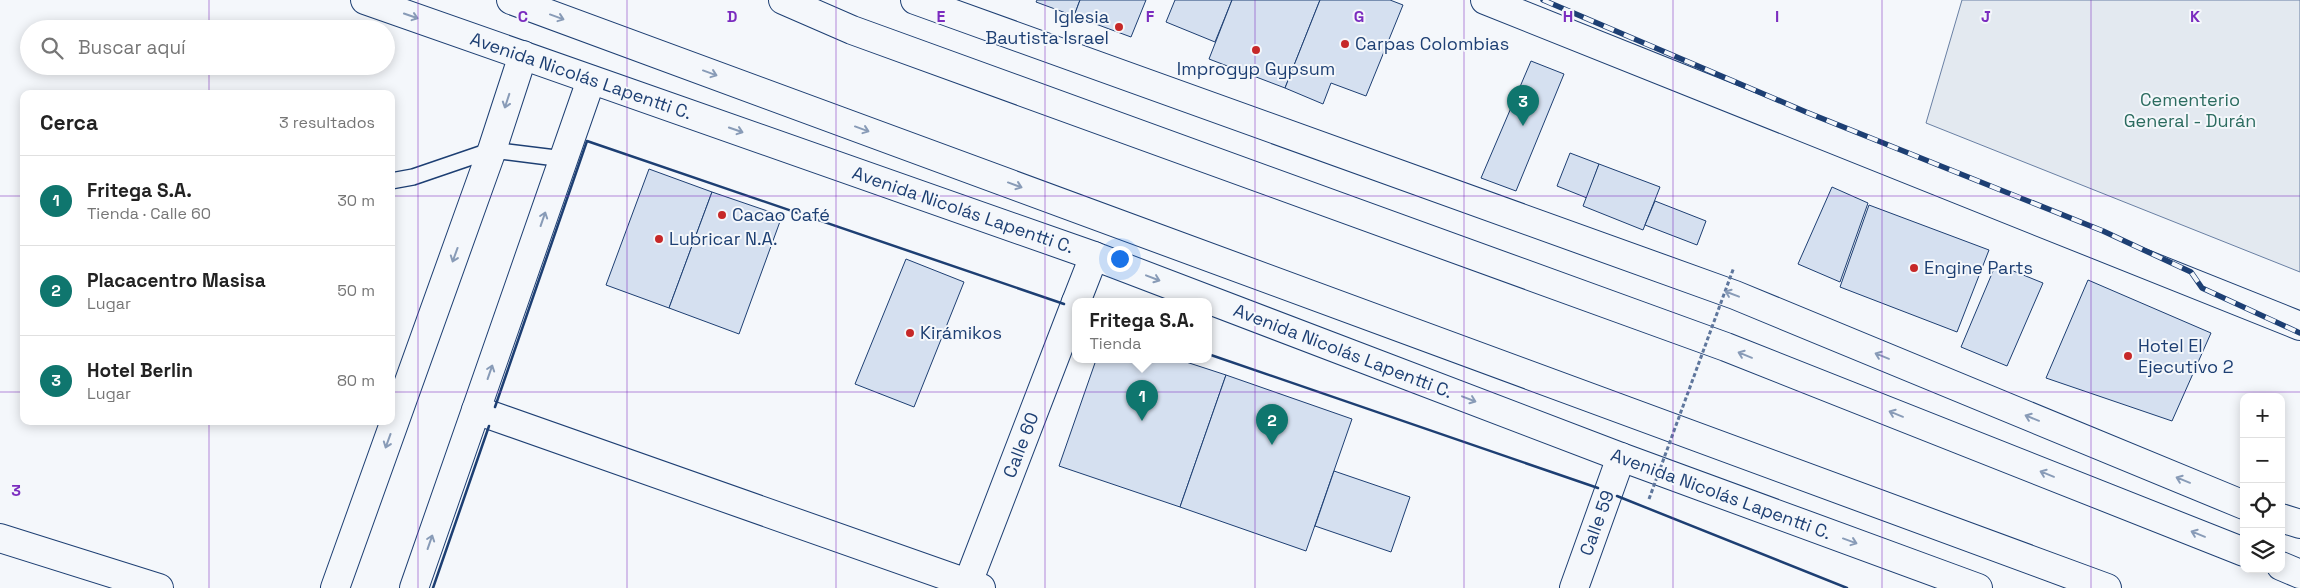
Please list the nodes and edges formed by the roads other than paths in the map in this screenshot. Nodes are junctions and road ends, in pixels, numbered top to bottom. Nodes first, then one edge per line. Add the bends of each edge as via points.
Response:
1 (365, 0) edge
2 (511, 0) edge
3 (783, 0) edge
4 (915, 0) edge
5 (1485, 0) edge
6 (523, 55) junction
7 (591, 80) junction
8 (492, 150) junction
9 (564, 159) junction
10 (395, 180) edge
11 (1094, 256) junction
12 (1078, 298) edge
13 (1204, 298) edge
14 (1212, 301) edge
15 (1072, 313) edge
16 (2300, 326) edge
17 (476, 410) junction
18 (395, 421) edge
19 (393, 425) edge
20 (1621, 457) junction
21 (2240, 503) edge
22 (2285, 519) edge
23 (2300, 524) edge
24 (0, 538) edge
25 (2240, 550) edge
26 (2285, 568) edge
27 (2300, 574) edge
28 (971, 586) edge
29 (159, 588) edge
30 (335, 588) edge
31 (414, 588) edge
32 (1574, 588) edge
33 (1978, 588) edge
34 (2107, 588) edge

1 -> 6 main road, Avenida Nicolás Lapentti C.
2 -> 34 main road
25 -> 3 main road via 1726,347 861,34
21 -> 4 main road via 1735,295
5 - 16 main road
6 - 7 main road, Avenida Nicolás Lapentti C.
6 -> 8 main road
7 - 9 main road
7 -> 11 main road, Avenida Nicolás Lapentti C.
8 - 9 lane
8 - 10 lane
8 -> 18 main road
17 -> 9 main road
11 - 12 main road, Calle 60
11 -> 13 main road, Avenida Nicolás Lapentti C.
14 -> 20 main road, Avenida Nicolás Lapentti C.
15 - 28 main road, Calle 60
17 - 28 main road
31 -> 17 main road
19 -> 30 main road
20 - 32 main road, Calle 59
20 -> 33 main road, Avenida Nicolás Lapentti C.
22 - 23 main road
24 - 29 main road
26 - 27 main road

